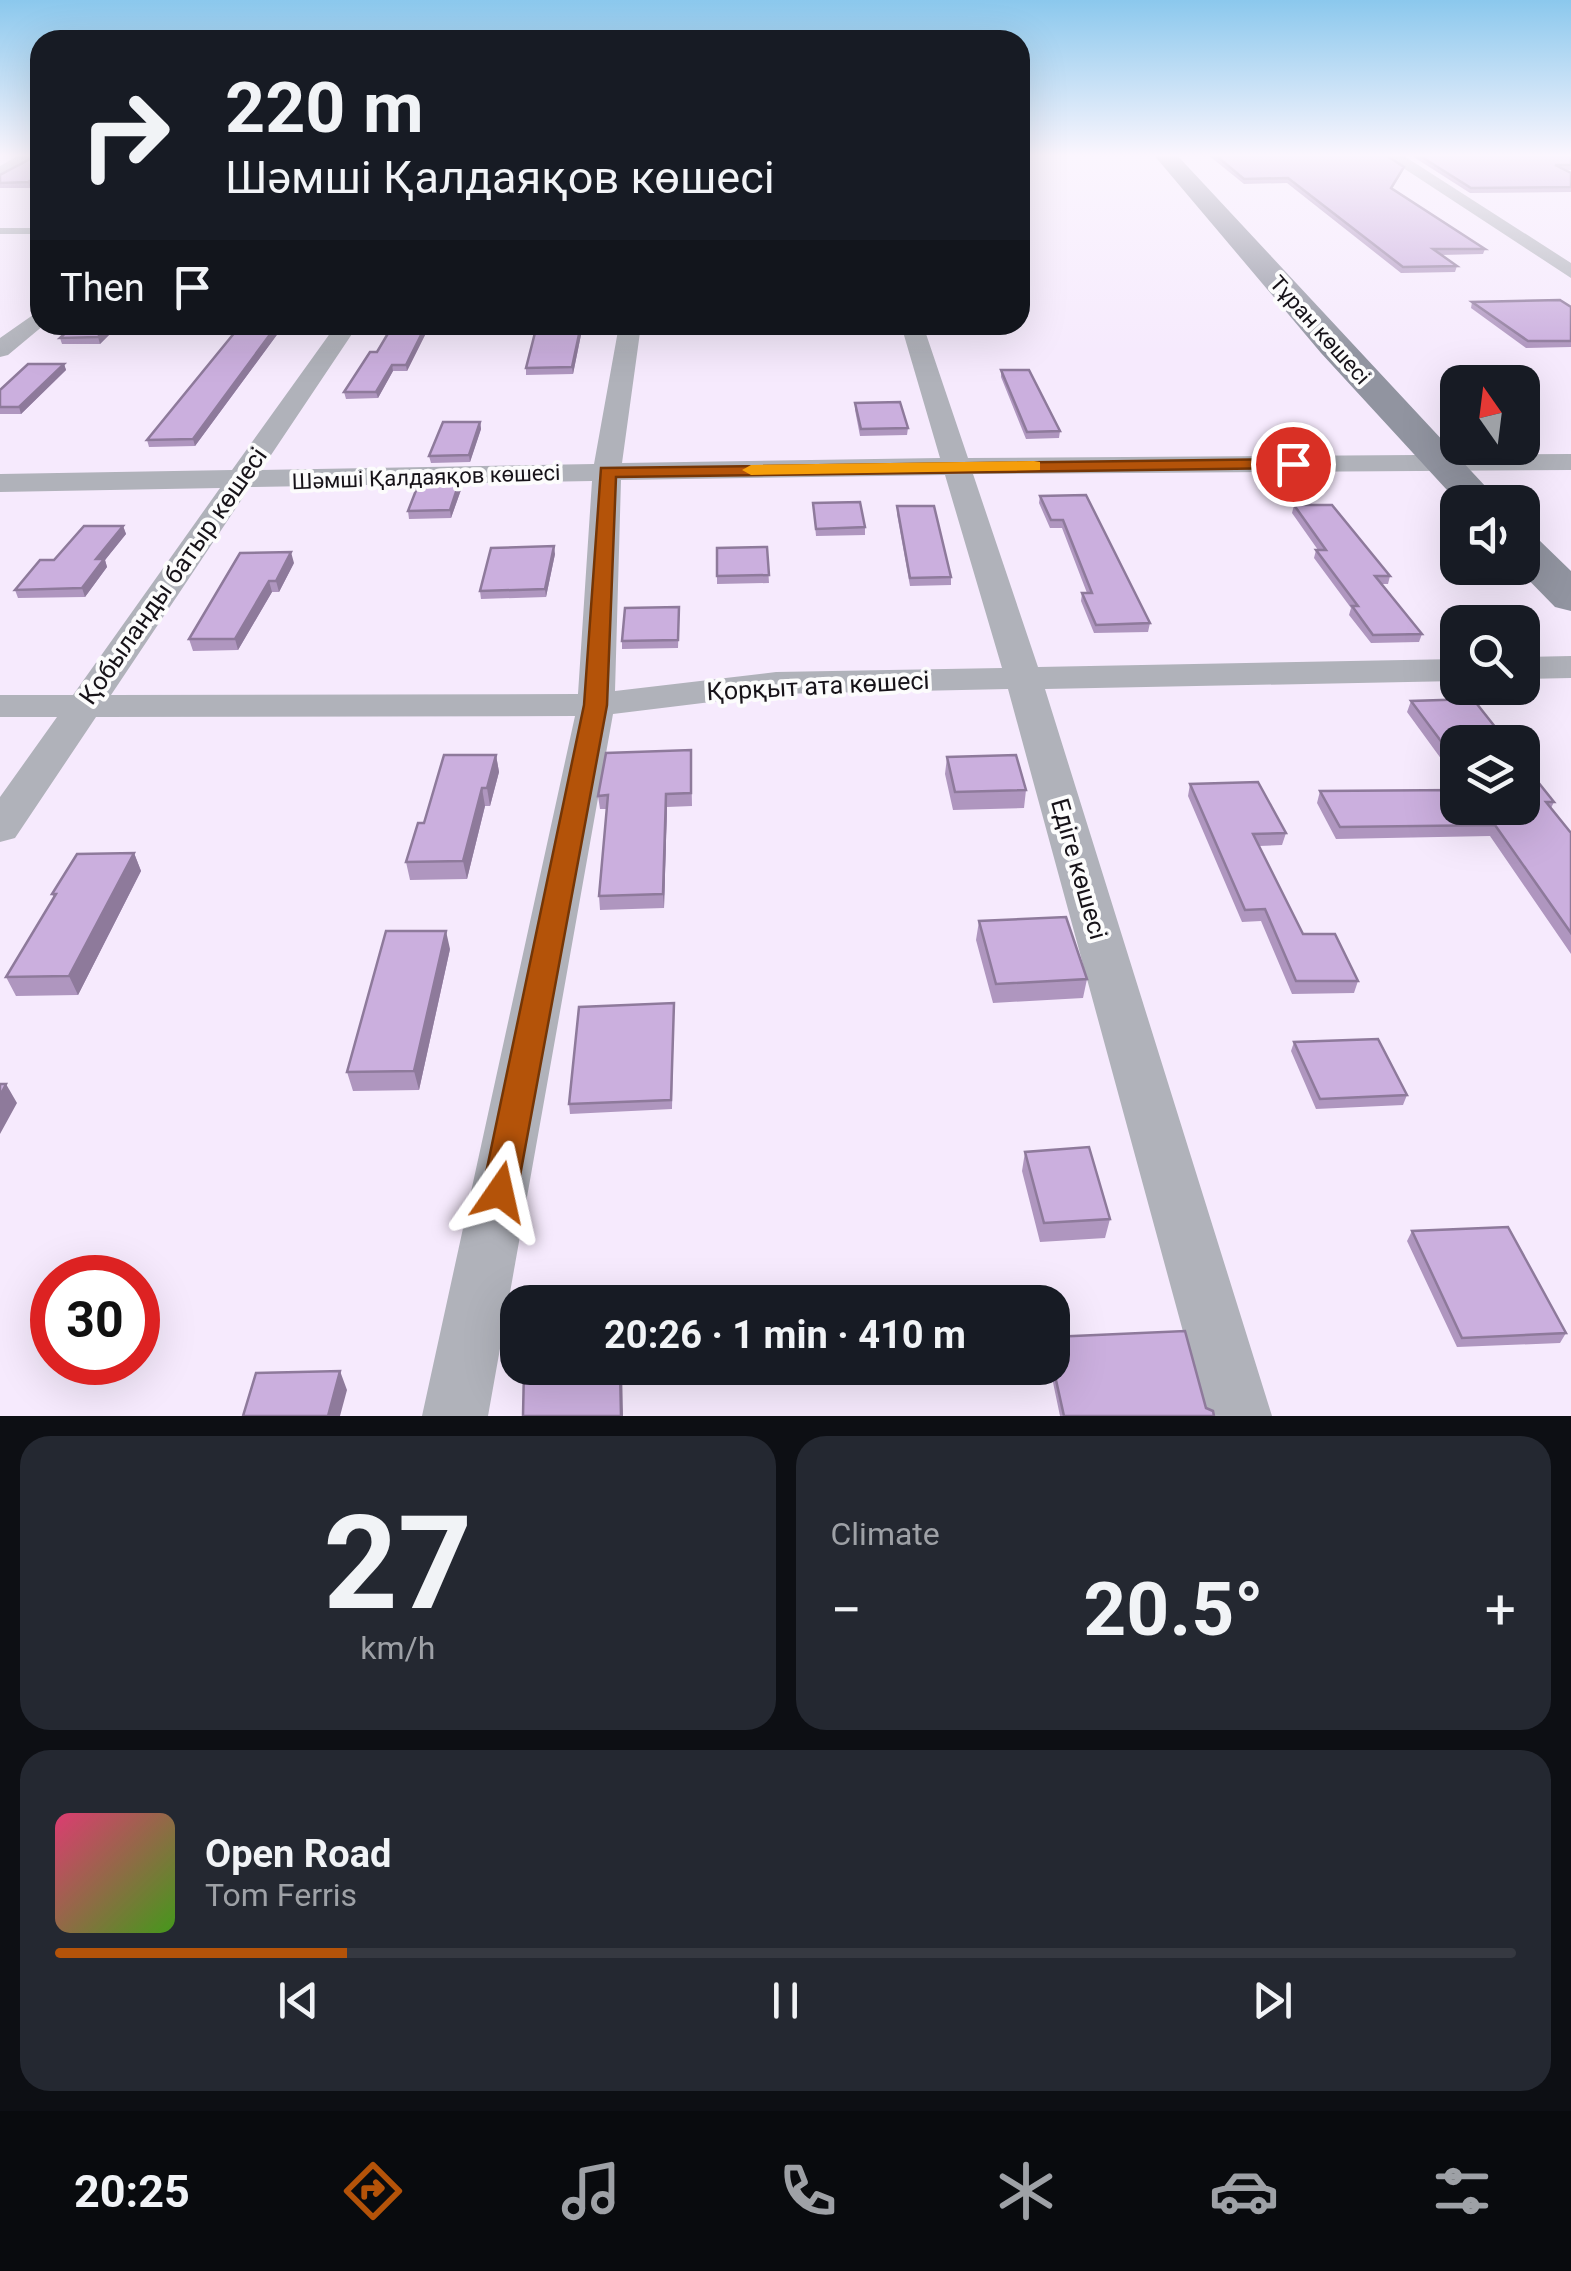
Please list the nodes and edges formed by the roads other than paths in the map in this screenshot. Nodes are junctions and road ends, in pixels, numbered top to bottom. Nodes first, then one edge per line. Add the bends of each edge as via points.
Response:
1 (1223, 220) edge
2 (1491, 220) edge
3 (0, 231) edge
4 (30, 231) edge
5 (1571, 272) edge
6 (30, 324) edge
7 (340, 335) edge
8 (628, 335) edge
9 (915, 335) edge
10 (0, 350) edge
11 (1440, 462) edge
12 (1540, 462) edge
13 (1571, 462) edge
14 (1440, 464) edge
15 (1443, 465) edge
16 (957, 466) junction
17 (607, 472) junction
18 (238, 482) junction
19 (0, 483) edge
20 (1463, 485) edge
21 (1540, 565) edge
22 (1571, 597) edge
23 (1540, 668) edge
24 (1571, 668) edge
25 (1440, 670) edge
26 (1024, 678) junction
27 (84, 703) junction
28 (596, 705) junction
29 (0, 706) edge
30 (0, 828) edge
31 (455, 1416) edge
32 (1239, 1416) edge

1 - 11 street, Тұран көшесі
2 - 5 street
3 - 4 lane
6 - 10 street
7 - 18 street, Қобыланды батыр көшесі
8 - 17 street
9 - 16 street, Едіге көшесі
12 - 13 street, Шәмші Қалдаяқов көшесі
14 - 16 street, Шәмші Қалдаяқов көшесі
15 - 20 street, Тұран көшесі
16 - 17 street, Шәмші Қалдаяқов көшесі
16 - 26 street, Едіге көшесі
17 - 18 street, Шәмші Қалдаяқов көшесі
17 - 28 street
18 - 19 street, Шәмші Қалдаяқов көшесі
18 - 27 street, Қобыланды батыр көшесі
21 - 22 street
23 - 24 street
25 - 26 street, Қорқыт ата көшесі
26 - 28 street, Қорқыт ата көшесі via 776,683
26 - 32 street, Едіге көшесі
27 - 28 street, Қорқыт ата көшесі
27 - 29 street, Қорқыт ата көшесі
27 - 30 street, Қобыланды батыр көшесі
28 - 31 street

